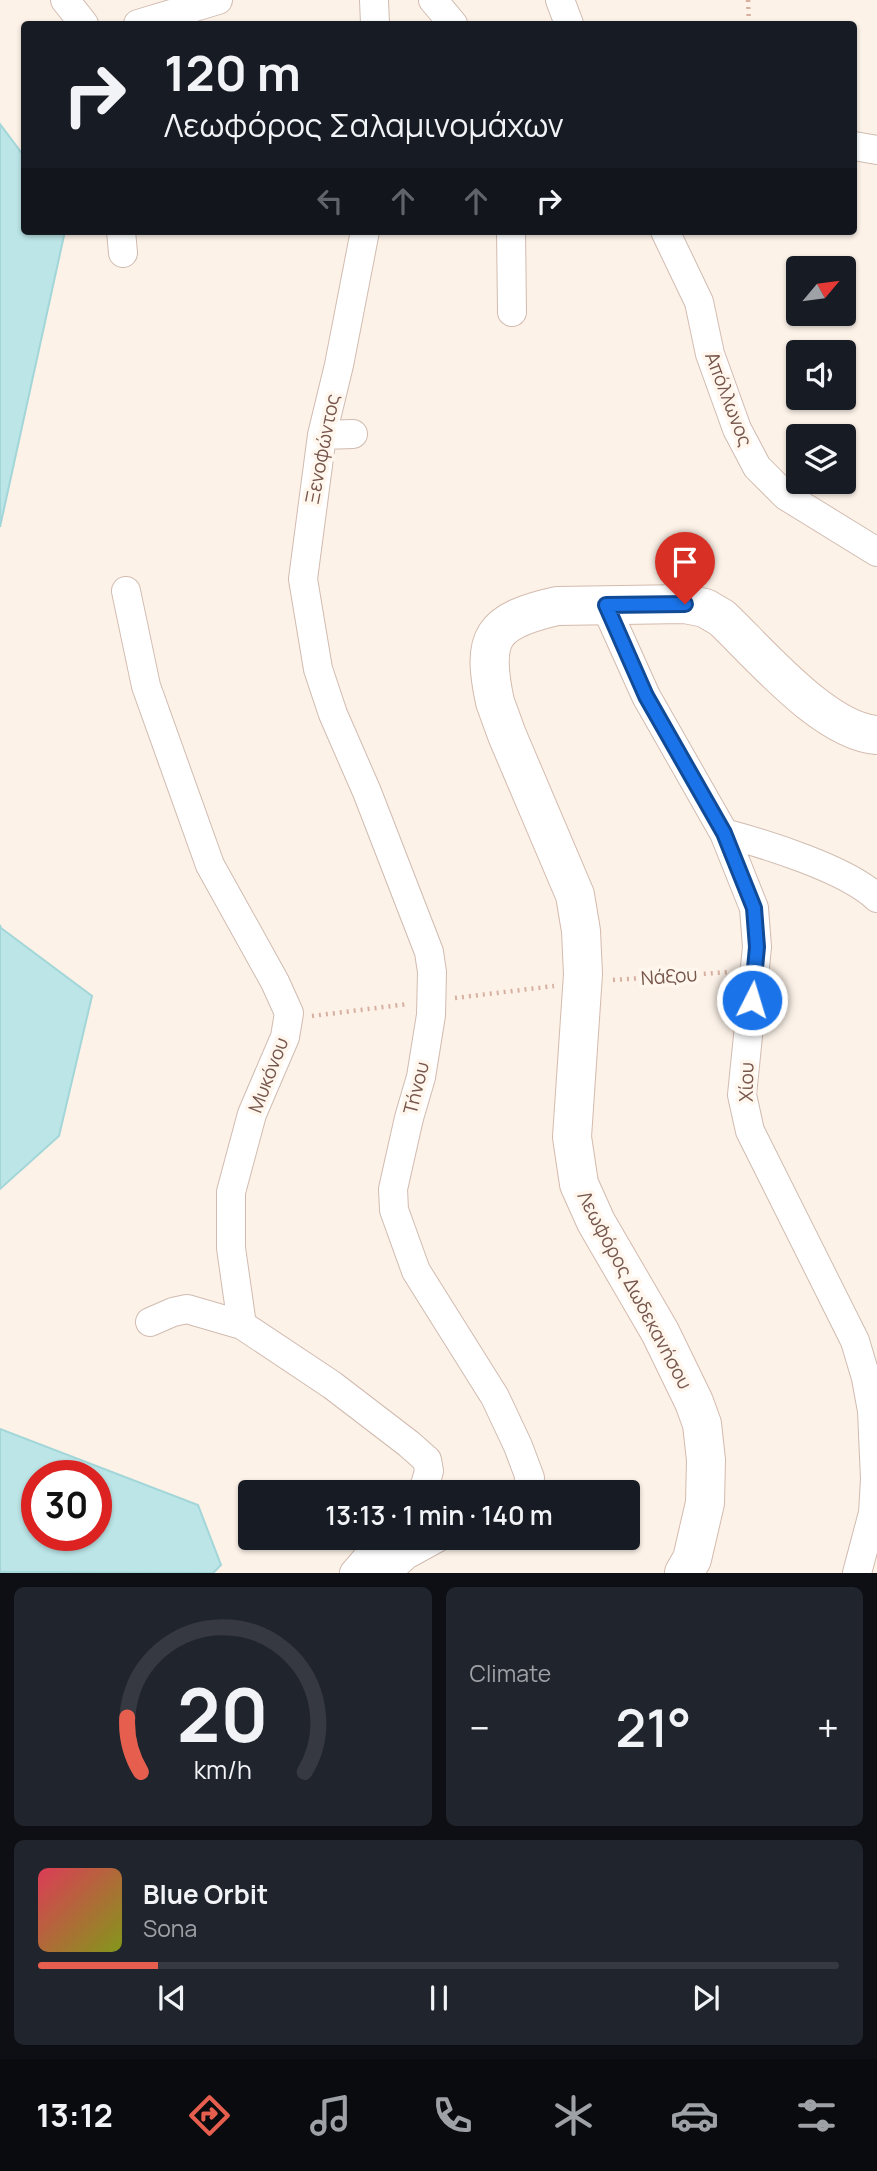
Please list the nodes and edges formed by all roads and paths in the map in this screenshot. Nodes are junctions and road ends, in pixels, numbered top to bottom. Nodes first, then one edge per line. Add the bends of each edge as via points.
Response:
1 (65, 0) edge
2 (218, 0) edge
3 (374, 0) edge
4 (433, 0) edge
5 (560, 0) edge
6 (748, 0) edge
7 (82, 21) edge
8 (148, 21) edge
9 (375, 21) edge
10 (450, 21) edge
11 (568, 21) edge
12 (749, 21) edge
13 (857, 147) edge
14 (877, 150) edge
15 (364, 235) edge
16 (511, 235) edge
17 (667, 235) edge
18 (512, 312) dead end
19 (353, 434) dead end
20 (322, 435) junction
21 (877, 552) edge
22 (126, 591) dead end
23 (606, 605) junction
24 (318, 669) joint
25 (877, 735) edge
26 (724, 833) junction
27 (877, 898) edge
28 (755, 970) junction
29 (583, 978) junction
30 (150, 1322) dead end
31 (242, 1325) junction
32 (426, 1480) edge
33 (529, 1480) edge
34 (875, 1519) edge
35 (374, 1550) edge
36 (415, 1550) edge
37 (354, 1573) edge
38 (386, 1573) edge
39 (684, 1573) edge
40 (858, 1573) edge

1 - 7 street
2 - 8 street
3 - 9 street
4 - 10 street
5 - 11 street
6 - 12 path
13 - 14 street
15 - 20 street, Ξενοφώντος
16 - 18 street
17 - 21 street, Απόλλωνος via 699,302 710,354 737,429 757,467 786,496
19 - 20 street
20 - 24 street, Ξενοφώντος via 303,579
22 - 31 street, Μυκόνου via 146,686 210,865 289,1013 285,1037 252,1114 231,1192 231,1248
23 - 25 street, Λεωφόρος Δωδεκανήσου via 705,608 722,618 813,705 859,732
23 - 26 street, Χίου via 646,696
23 - 29 street, Λεωφόρος Δωδεκανήσου via 539,610 499,630 489,650 495,702 575,895
24 - 33 street, Τήνου via 422,931 432,972 431,1016 421,1077 396,1170 394,1210 416,1271 495,1397
26 - 27 street via 794,855 866,887
26 - 28 street, Χίου via 754,908
28 - 29 path, Νάξου via 608,981
28 - 34 street, Χίου via 742,1095 750,1131 855,1341 872,1411
29 - 39 street, Λεωφόρος Δωδεκανήσου via 572,1137 579,1184 660,1332 702,1424 705,1503 692,1559
30 - 31 street via 187,1310
31 - 32 street via 409,1444 427,1460
34 - 40 street, Χίου
35 - 37 street
36 - 38 street

